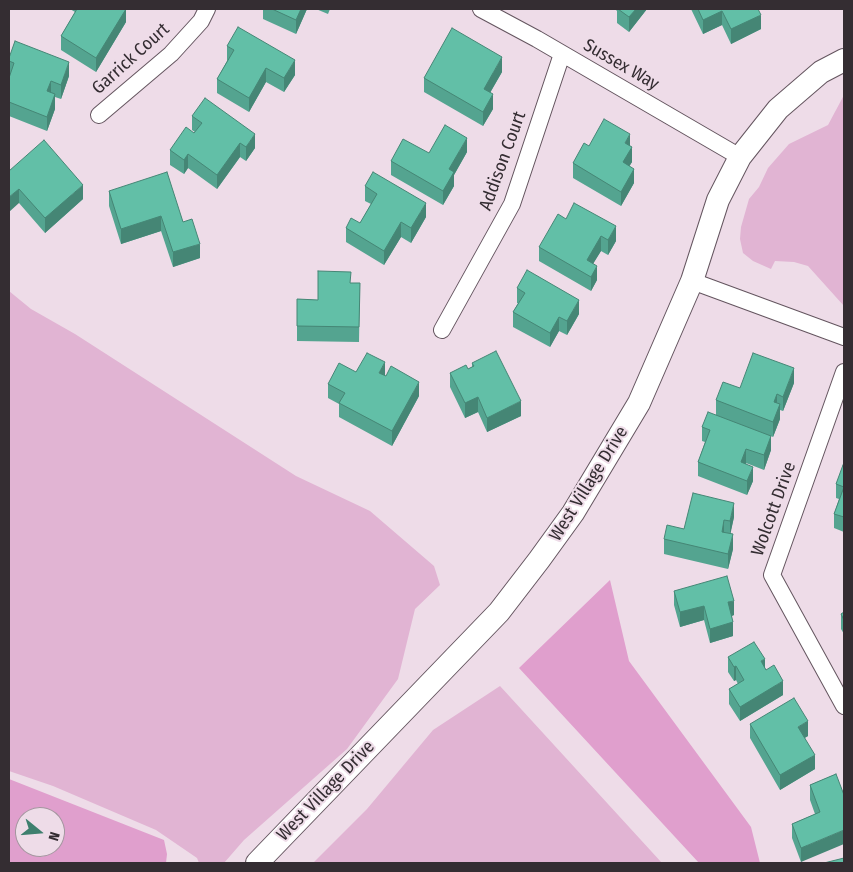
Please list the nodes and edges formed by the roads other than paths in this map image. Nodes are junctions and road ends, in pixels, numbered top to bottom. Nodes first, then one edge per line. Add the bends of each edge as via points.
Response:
1 (207, 9) edge
2 (481, 9) edge
3 (562, 54) junction
4 (844, 60) edge
5 (99, 115) dead end
6 (740, 157) junction
7 (692, 281) junction
8 (442, 330) dead end
9 (844, 337) edge
10 (844, 372) edge
11 (844, 706) edge
12 (256, 863) edge

1 - 5 street, Garrick Court via 171,54
2 - 3 street, Sussex Way
3 - 6 street, Sussex Way
3 - 8 street, Addison Court via 512,204
4 - 6 street, West Village Drive via 821,72 778,109
6 - 7 street, West Village Drive via 718,200
7 - 9 street
7 - 12 street, West Village Drive via 639,403 573,512 539,560 499,612
10 - 11 street, Wolcott Drive via 772,575

